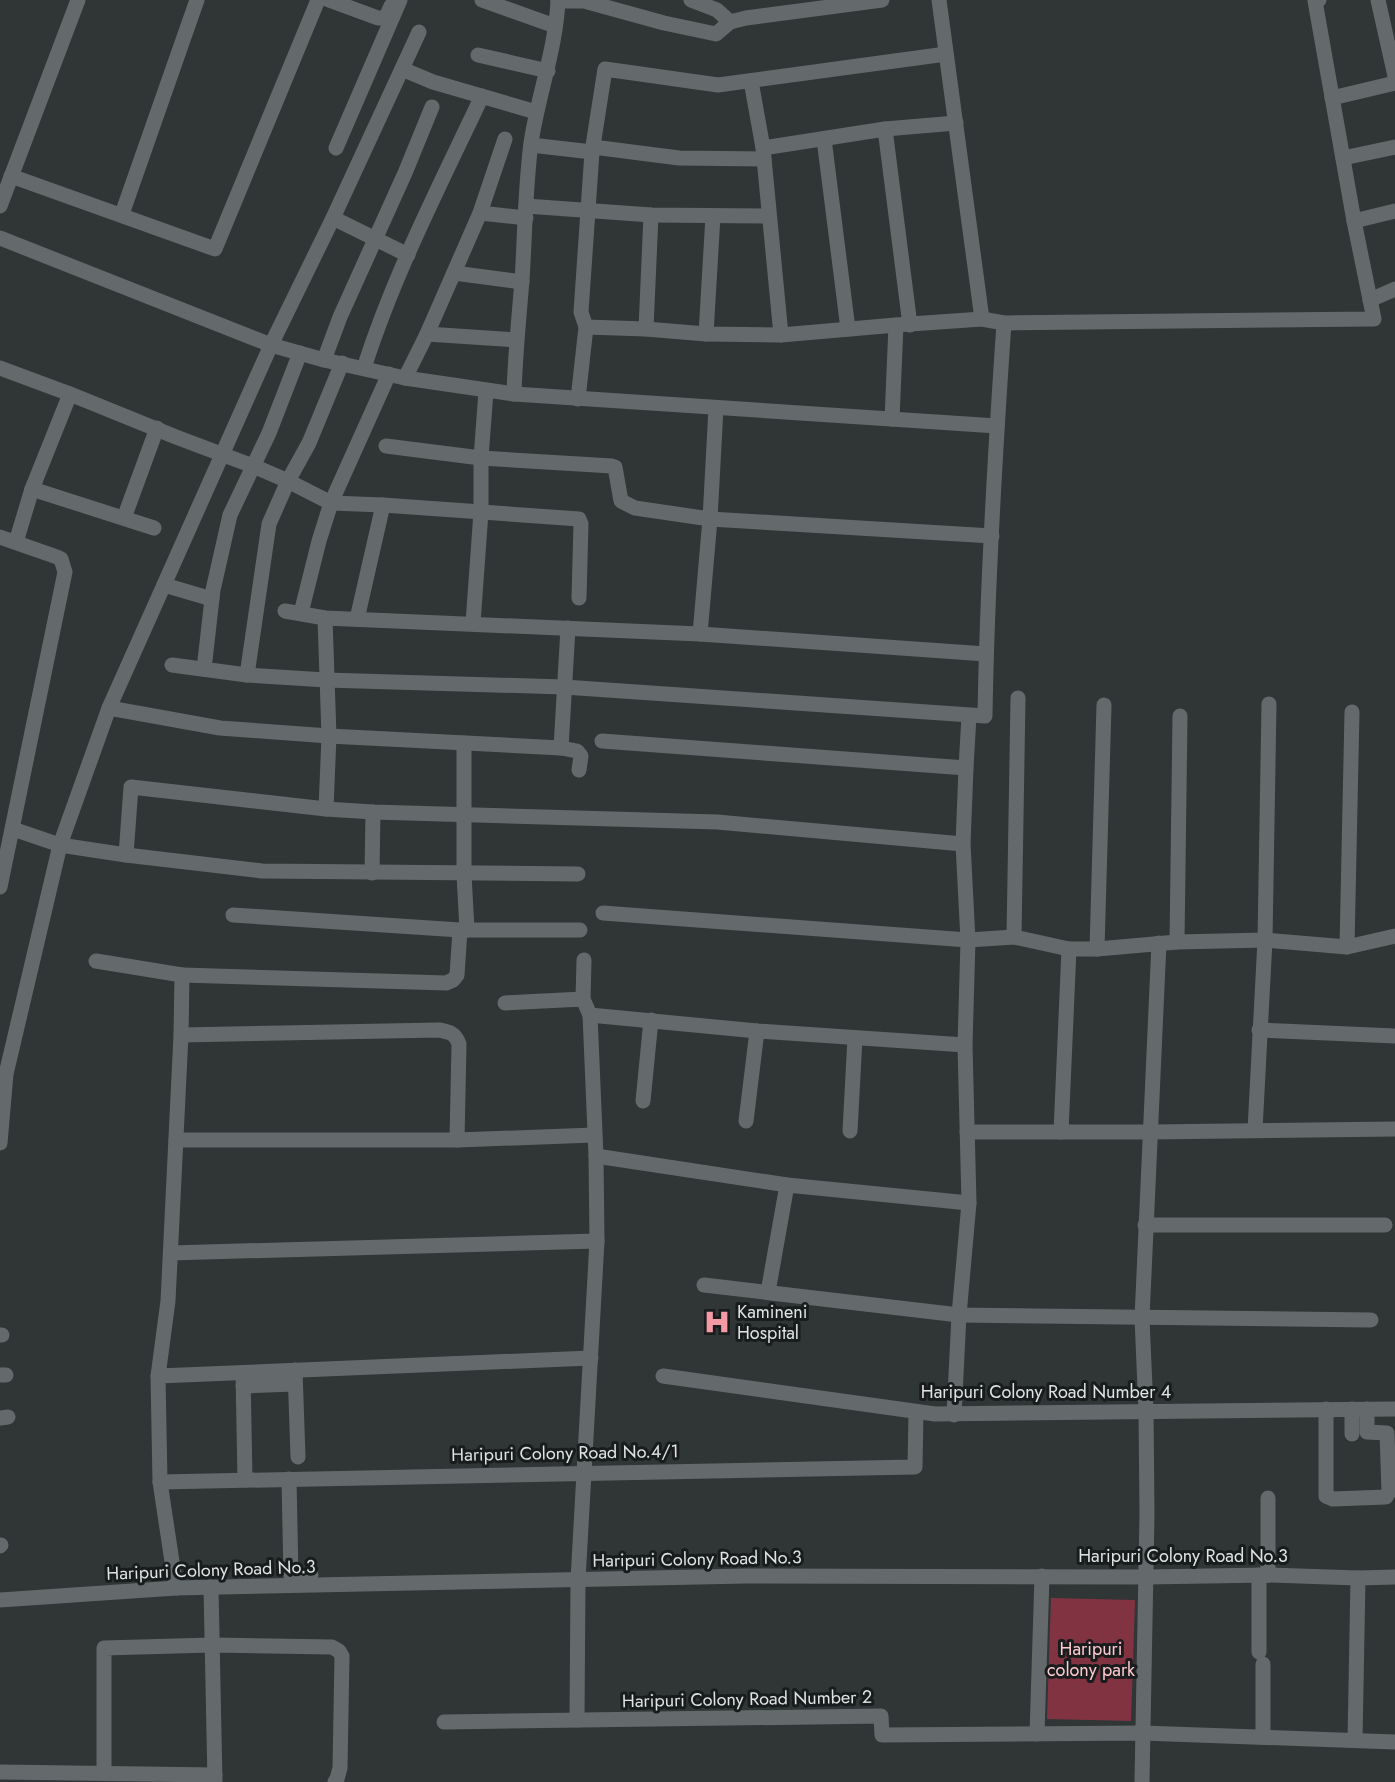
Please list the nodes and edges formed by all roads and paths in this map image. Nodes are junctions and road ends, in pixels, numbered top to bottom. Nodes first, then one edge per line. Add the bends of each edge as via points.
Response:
1 (78, 0) edge
2 (197, 0) edge
3 (318, 0) edge
4 (329, 0) edge
5 (393, 0) edge
6 (400, 0) edge
7 (482, 0) edge
8 (692, 0) edge
9 (882, 0) edge
10 (939, 0) edge
11 (1319, 0) edge
12 (1378, 0) edge
13 (558, 1) edge
14 (730, 22) junction
15 (555, 26) junction
16 (419, 32) dead end
17 (946, 54) junction
18 (478, 55) dead end
19 (402, 69) junction
20 (548, 71) junction
21 (1395, 76) edge
22 (751, 81) junction
23 (1395, 83) edge
24 (482, 96) junction
25 (1332, 98) junction
26 (432, 107) dead end
27 (536, 112) junction
28 (956, 123) junction
29 (885, 129) junction
30 (505, 139) dead end
31 (824, 139) junction
32 (531, 145) junction
33 (1395, 147) edge
34 (336, 148) dead end
35 (592, 150) junction
36 (764, 153) junction
37 (1343, 158) junction
38 (11, 176) junction
39 (0, 206) edge
40 (587, 210) junction
41 (1395, 211) edge
42 (526, 212) junction
43 (480, 213) junction
44 (122, 214) junction
45 (651, 215) junction
46 (713, 216) junction
47 (769, 216) junction
48 (333, 218) junction
49 (1354, 221) junction
50 (0, 238) edge
51 (376, 238) junction
52 (408, 255) junction
53 (454, 273) junction
54 (522, 282) junction
55 (1395, 289) edge
56 (1370, 300) junction
57 (982, 319) junction
58 (1004, 323) junction
59 (903, 325) junction
60 (586, 327) junction
61 (646, 329) junction
62 (848, 330) junction
63 (427, 334) junction
64 (706, 334) junction
65 (781, 335) junction
66 (516, 340) junction
67 (271, 345) junction
68 (300, 353) junction
69 (324, 360) junction
70 (342, 363) junction
71 (0, 368) edge
72 (364, 368) junction
73 (389, 374) junction
74 (405, 378) junction
75 (486, 391) junction
76 (70, 394) junction
77 (514, 394) junction
78 (578, 399) junction
79 (716, 408) junction
80 (892, 419) junction
81 (997, 426) junction
82 (158, 428) junction
83 (386, 446) dead end
84 (222, 454) junction
85 (481, 458) junction
86 (253, 466) junction
87 (288, 481) junction
88 (32, 489) junction
89 (331, 502) junction
90 (382, 505) junction
91 (481, 512) junction
92 (124, 518) junction
93 (710, 519) junction
94 (154, 528) dead end
95 (992, 536) junction
96 (0, 537) edge
97 (16, 542) junction
98 (165, 585) junction
99 (579, 598) dead end
100 (212, 599) junction
101 (285, 611) dead end
102 (301, 613) junction
103 (325, 618) junction
104 (357, 619) junction
105 (473, 623) junction
106 (568, 628) junction
107 (700, 634) junction
108 (986, 654) junction
109 (172, 665) dead end
110 (204, 669) junction
111 (247, 675) junction
112 (326, 680) junction
113 (564, 687) junction
114 (1018, 698) dead end
115 (1269, 704) dead end
116 (1104, 705) dead end
117 (110, 708) junction
118 (1352, 712) dead end
119 (969, 716) junction
120 (1180, 716) dead end
121 (329, 736) junction
122 (602, 741) dead end
123 (464, 743) junction
124 (561, 748) junction
125 (966, 768) junction
126 (579, 770) dead end
127 (326, 809) junction
128 (373, 812) junction
129 (463, 814) junction
130 (13, 829) junction
131 (963, 844) junction
132 (60, 845) junction
133 (4, 851) edge
134 (126, 855) junction
135 (372, 873) junction
136 (464, 874) junction
137 (578, 874) dead end
138 (0, 887) edge
139 (603, 913) dead end
140 (233, 915) dead end
141 (464, 930) junction
142 (580, 930) dead end
143 (1395, 936) edge
144 (1014, 937) junction
145 (968, 940) junction
146 (1264, 940) junction
147 (1177, 942) junction
148 (1160, 943) junction
149 (1347, 947) junction
150 (1069, 949) junction
151 (1097, 949) junction
152 (584, 960) dead end
153 (96, 961) dead end
154 (182, 975) junction
155 (583, 999) junction
156 (506, 1003) dead end
157 (590, 1015) junction
158 (651, 1020) junction
159 (1259, 1030) junction
160 (758, 1031) junction
161 (181, 1035) junction
162 (1395, 1036) edge
163 (855, 1038) junction
164 (965, 1045) junction
165 (3, 1073) edge
166 (643, 1101) dead end
167 (746, 1121) dead end
168 (1395, 1129) edge
169 (1255, 1130) junction
170 (850, 1131) dead end
171 (967, 1132) junction
172 (1061, 1132) junction
173 (1151, 1132) junction
174 (0, 1135) edge
175 (594, 1136) junction
176 (176, 1140) junction
177 (457, 1140) junction
178 (596, 1156) junction
179 (787, 1185) junction
180 (969, 1203) junction
181 (1145, 1225) junction
182 (1385, 1225) dead end
183 (597, 1241) junction
184 (171, 1253) junction
185 (704, 1285) dead end
186 (768, 1292) junction
187 (958, 1315) junction
188 (1142, 1318) junction
189 (1371, 1320) dead end
190 (591, 1358) junction
191 (158, 1376) junction
192 (663, 1376) dead end
193 (295, 1377) junction
194 (243, 1379) junction
195 (1395, 1408) edge
196 (1326, 1409) junction
197 (1359, 1409) junction
198 (1146, 1411) junction
199 (916, 1412) junction
200 (954, 1414) junction
201 (1352, 1434) dead end
202 (298, 1457) dead end
203 (583, 1472) junction
204 (289, 1479) junction
205 (245, 1480) junction
206 (160, 1482) junction
207 (1268, 1498) dead end
208 (340, 1574) dead end
209 (1042, 1575) junction
210 (1264, 1575) junction
211 (1146, 1576) junction
212 (1395, 1577) edge
213 (1358, 1578) junction
214 (578, 1580) junction
215 (291, 1581) junction
216 (211, 1587) junction
217 (176, 1588) junction
218 (0, 1600) edge
219 (212, 1645) junction
220 (577, 1720) junction
221 (444, 1722) dead end
222 (1142, 1733) junction
223 (1037, 1734) junction
224 (1263, 1737) junction
225 (1355, 1740) junction
226 (1395, 1742) edge
227 (0, 1772) edge
228 (104, 1773) junction
229 (122, 1778) edge
230 (215, 1778) edge
231 (334, 1782) edge
232 (1142, 1782) edge

1 - 38 street
2 - 44 street
3 - 44 street via 215,249
4 - 5 street via 383,18
6 - 34 street
7 - 15 street
8 - 14 street via 717,10
9 - 14 street
10 - 17 street
11 - 25 street via 1315,1
12 - 21 street
13 - 14 street via 584,2 716,34
13 - 15 street
15 - 20 street
16 - 19 street
17 - 22 street
17 - 28 street
18 - 20 street
19 - 24 street
19 - 48 street
20 - 27 street
22 - 35 street via 718,85 605,69
22 - 36 street
23 - 25 street
24 - 27 street
24 - 52 street
25 - 37 street
26 - 51 street
27 - 32 street
28 - 29 street
28 - 57 street
29 - 31 street
29 - 59 street
30 - 43 street
31 - 36 street
31 - 62 street
32 - 35 street
32 - 42 street
33 - 37 street
35 - 36 street via 680,158
35 - 40 street
36 - 47 street
37 - 49 street
38 - 39 street
38 - 44 street
40 - 42 street
40 - 45 street
40 - 60 street via 581,312
41 - 49 street
42 - 43 street
42 - 54 street
43 - 53 street
45 - 46 street
45 - 61 street
46 - 47 street
46 - 64 street
47 - 65 street
48 - 51 street
48 - 67 street
49 - 56 street
50 - 67 street
51 - 52 street
51 - 69 street
52 - 72 street
53 - 54 street
53 - 63 street
54 - 66 street
55 - 56 street
56 - 58 street via 1374,319
57 - 58 street
57 - 59 street
58 - 81 street
59 - 62 street
59 - 80 street
60 - 61 street
60 - 78 street
61 - 64 street
62 - 65 street
63 - 66 street
63 - 74 street
64 - 65 street
66 - 77 street
67 - 68 street
67 - 84 street
68 - 69 street
68 - 86 street
69 - 70 street
70 - 72 street
70 - 87 street via 309,443
71 - 76 street
72 - 73 street
73 - 74 street
73 - 89 street
74 - 75 street
75 - 77 street
75 - 85 street
76 - 82 street
76 - 88 street
77 - 78 street
78 - 79 street
79 - 80 street
79 - 93 street
80 - 81 street
81 - 95 street
82 - 84 street
82 - 92 street
83 - 85 street
84 - 86 street
84 - 98 street
85 - 91 street
85 - 93 street via 612,466 617,472 621,501 635,508
86 - 87 street
86 - 100 street via 230,514
87 - 89 street
87 - 111 street via 269,524
88 - 92 street
88 - 97 street
89 - 90 street
89 - 102 street
90 - 91 street
90 - 104 street
91 - 99 street via 579,519
91 - 105 street
92 - 94 street
93 - 95 street
93 - 107 street
95 - 108 street
96 - 97 street
97 - 130 street via 61,559 65,572
98 - 100 street
98 - 117 street
100 - 110 street
101 - 102 street
102 - 103 street
103 - 104 street
103 - 112 street
104 - 105 street
105 - 106 street
106 - 107 street
106 - 113 street
107 - 108 street
108 - 119 street via 985,716
109 - 110 street
110 - 111 street
111 - 112 street
112 - 113 street
112 - 121 street
113 - 119 street
113 - 124 street
114 - 144 street
115 - 146 street
116 - 151 street
117 - 121 street via 220,728
117 - 132 street
118 - 149 street
119 - 125 street
120 - 147 street
121 - 123 street
121 - 127 street
122 - 125 street
123 - 124 street
123 - 129 street
124 - 126 street via 581,756
125 - 131 street
127 - 128 street
127 - 134 street via 131,787
128 - 129 street
128 - 135 street
129 - 131 street via 717,822
129 - 136 street
130 - 132 street
130 - 133 street
131 - 145 street
132 - 134 street
132 - 165 street
133 - 138 street
134 - 135 street via 262,871
135 - 136 street
136 - 137 street
136 - 141 street
139 - 145 street
140 - 141 street
141 - 142 street
141 - 154 street via 457,975 446,983
143 - 149 street
144 - 145 street
144 - 150 street
145 - 164 street
146 - 147 street
146 - 149 street
146 - 159 street
147 - 148 street
148 - 151 street
148 - 173 street
150 - 151 street
150 - 172 street
152 - 155 street
153 - 154 street
154 - 161 street
155 - 156 street
155 - 157 street
157 - 158 street
157 - 175 street
158 - 160 street
158 - 166 street
159 - 162 street
159 - 169 street
160 - 163 street
160 - 167 street
161 - 176 street
161 - 177 street via 451,1032 459,1044
163 - 164 street
163 - 170 street
164 - 171 street
165 - 174 street
168 - 169 street
169 - 173 street
171 - 172 street
171 - 180 street
172 - 173 street
173 - 181 street
175 - 177 street
175 - 178 street
176 - 177 street
176 - 184 street
178 - 179 street
178 - 183 street
179 - 180 street
179 - 186 street
180 - 187 street
181 - 182 street
181 - 188 street
183 - 184 street
183 - 190 street
184 - 191 street
185 - 186 street
186 - 187 street
187 - 188 street
187 - 200 street
188 - 189 street
188 - 198 street
190 - 193 street
190 - 203 street
191 - 194 street
191 - 206 street
192 - 199 street, Haripuri Colony Road Number 4
193 - 194 street
193 - 202 street
194 - 205 street
195 - 197 street, Haripuri Colony Road Number 4
196 - 197 street, Haripuri Colony Road Number 4
196 - 197 street via 1326,1496 1386,1497 1387,1433 1367,1432
196 - 198 street, Haripuri Colony Road Number 4
197 - 201 street
198 - 200 street, Haripuri Colony Road Number 4
198 - 211 street
199 - 200 street, Haripuri Colony Road Number 4
199 - 203 street, Haripuri Colony Road No.4/1 via 915,1467
203 - 204 street, Haripuri Colony Road No.4/1
203 - 214 street
204 - 205 street, Haripuri Colony Road No.4/1
204 - 215 street
205 - 206 street, Haripuri Colony Road No.4/1
206 - 217 street
207 - 210 street
208 - 215 street
209 - 211 street, Haripuri Colony Road No.3
209 - 214 street, Haripuri Colony Road No.3
209 - 223 street
210 - 211 street, Haripuri Colony Road No.3
210 - 213 street, Haripuri Colony Road No.3
210 - 224 street
211 - 222 street
212 - 213 street, Haripuri Colony Road No.3
213 - 225 street
214 - 215 street, Haripuri Colony Road No.3
214 - 220 street
215 - 216 street, Haripuri Colony Road No.3
216 - 217 street, Haripuri Colony Road No.3
216 - 219 street
217 - 218 street, Haripuri Colony Road No.3
219 - 228 street via 104,1648
219 - 230 street
219 - 231 street via 332,1647 339,1651 340,1768
220 - 221 street, Haripuri Colony Road Number 2
220 - 223 street, Haripuri Colony Road Number 2 via 881,1716 882,1735
222 - 223 street, Haripuri Colony Road Number 2
222 - 224 street, Haripuri Colony Road Number 2
222 - 232 street
224 - 225 street, Haripuri Colony Road Number 2
225 - 226 street, Haripuri Colony Road Number 2
227 - 228 street
228 - 229 street
229 - 230 street

